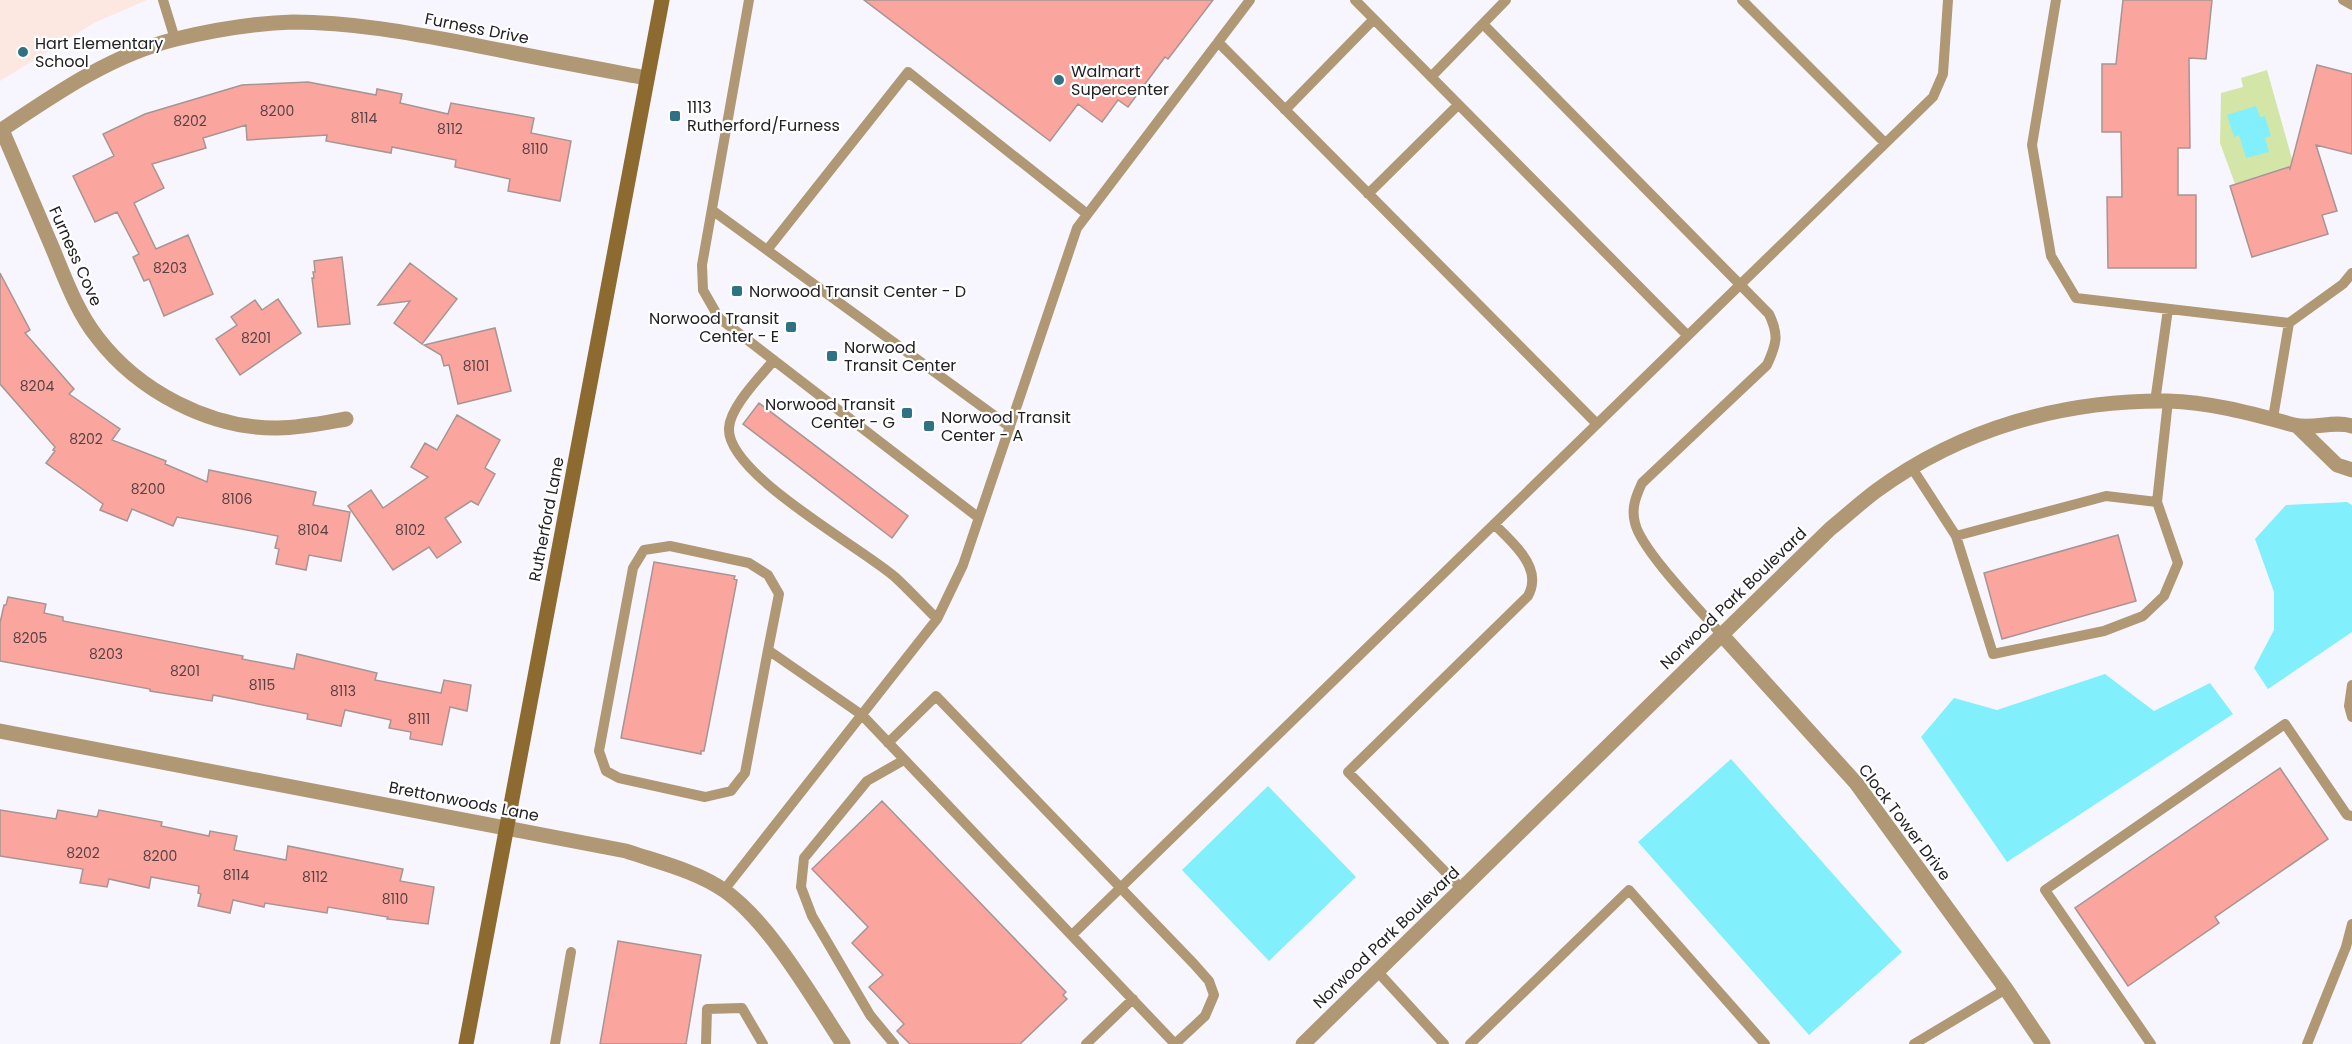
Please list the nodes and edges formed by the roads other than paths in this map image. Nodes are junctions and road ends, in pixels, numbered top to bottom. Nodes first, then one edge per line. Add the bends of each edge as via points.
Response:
1 (163, 0) edge
2 (662, 0) edge
3 (749, 0) edge
4 (1250, 0) edge
5 (1355, 0) edge
6 (1506, 0) edge
7 (1742, 0) edge
8 (1948, 0) edge
9 (2056, 0) edge
10 (2343, 0) edge
11 (2352, 5) edge
12 (1374, 19) junction
13 (1483, 24) junction
14 (175, 39) junction
15 (1218, 42) junction
16 (1431, 76) junction
17 (647, 78) junction
18 (1458, 105) junction
19 (1284, 110) junction
20 (1, 130) edge
21 (1885, 143) junction
22 (1368, 194) junction
23 (712, 210) junction
24 (1087, 214) junction
25 (767, 250) junction
26 (2352, 273) edge
27 (1740, 285) junction
28 (2168, 309) junction
29 (2289, 323) junction
30 (1687, 335) junction
31 (774, 360) junction
32 (2162, 402) junction
33 (2273, 418) junction
34 (346, 419) dead end
35 (1597, 424) junction
36 (2297, 426) junction
37 (2352, 426) edge
38 (1010, 428) junction
39 (1912, 468) junction
40 (2352, 470) edge
41 (2157, 502) junction
42 (979, 518) junction
43 (1494, 524) junction
44 (1956, 536) junction
45 (937, 619) junction
46 (1721, 634) junction
47 (768, 650) junction
48 (2352, 685) edge
49 (862, 715) junction
50 (2352, 717) edge
51 (0, 731) edge
52 (888, 743) junction
53 (904, 760) junction
54 (2352, 816) edge
55 (506, 827) junction
56 (1121, 888) junction
57 (1461, 888) junction
58 (724, 890) junction
59 (2352, 924) edge
60 (1072, 935) junction
61 (2349, 948) edge
62 (571, 952) dead end
63 (1377, 971) junction
64 (2006, 988) junction
65 (1132, 999) junction
66 (466, 1044) edge
67 (555, 1044) edge
68 (706, 1044) edge
69 (763, 1044) edge
70 (843, 1044) edge
71 (894, 1044) edge
72 (1086, 1044) edge
73 (1175, 1044) edge
74 (1303, 1044) edge
75 (1444, 1044) edge
76 (1470, 1044) edge
77 (1765, 1044) edge
78 (1914, 1044) edge
79 (2043, 1044) edge
80 (2151, 1044) edge
81 (2307, 1044) edge

1 - 14 lane
2 - 17 street, Rutherford Lane
3 - 23 lane
4 - 15 lane
5 - 12 lane
6 - 13 lane
7 - 21 lane
8 - 21 lane via 1943,74 1933,98
9 - 28 lane via 2032,145 2051,256 2076,298
10 - 11 lane
12 - 16 lane
12 - 19 lane
13 - 16 lane
13 - 27 lane
14 - 17 street, Furness Drive via 292,22 342,24
14 - 20 street, Furness Drive via 88,74
15 - 19 lane
15 - 24 lane
16 - 18 lane
17 - 55 street, Rutherford Lane
18 - 22 lane
18 - 30 lane
19 - 22 lane
20 - 34 street, Furness Cove via 76,303 96,336 133,373 160,394 213,418 276,428
21 - 27 lane
22 - 35 lane
23 - 25 lane
23 - 31 lane via 702,265 703,290 719,318
24 - 25 lane via 908,72
24 - 38 lane via 1077,228
25 - 38 lane
26 - 29 lane via 2343,284
27 - 30 lane
27 - 46 lane via 1769,314 1777,331 1767,365 1642,483 1633,502 1635,524 1646,546
28 - 29 lane
28 - 32 lane
29 - 33 lane
30 - 35 lane
31 - 42 lane
31 - 45 lane via 732,415 732,447 789,503 894,577
32 - 33 street, Norwood Park Boulevard
32 - 39 street, Norwood Park Boulevard via 2116,402 2061,409 2011,422 1966,439
32 - 41 lane
33 - 36 street, Norwood Park Boulevard
35 - 43 lane
36 - 37 street, Norwood Park Boulevard
36 - 40 street, Norwood Park Boulevard via 2337,465
38 - 42 lane
39 - 44 lane
39 - 46 street, Norwood Park Boulevard via 1876,491 1830,529
41 - 44 lane via 2106,496
41 - 44 lane via 2178,564 2164,596 2143,616 2104,631 1993,654
42 - 45 lane via 963,565
43 - 56 lane
43 - 57 lane via 1527,562 1533,581 1528,596 1348,772
45 - 49 lane
46 - 57 street, Norwood Park Boulevard
46 - 64 street, Clock Tower Drive via 1856,783
47 - 47 lane via 745,773 731,791 705,797 619,778 606,771 599,751 633,568 644,550 670,546 749,562 768,575 779,594
47 - 49 lane
48 - 50 lane
49 - 52 lane
49 - 58 lane
51 - 55 street, Brettonwoods Lane
52 - 53 lane
52 - 56 lane via 936,696
53 - 60 lane
53 - 71 lane via 867,781 804,858 801,887 812,916 870,1015
54 - 80 lane via 2347,815 2285,724 2045,890
55 - 58 street, Brettonwoods Lane via 626,851
55 - 66 street, Rutherford Lane
56 - 60 lane
56 - 73 lane via 1209,981 1214,995 1205,1016
57 - 63 street, Norwood Park Boulevard
58 - 70 street, Brettonwoods Lane via 759,923
59 - 61 lane
60 - 65 lane
61 - 81 lane
62 - 67 lane
63 - 74 street, Norwood Park Boulevard
63 - 75 lane
64 - 78 lane
64 - 79 street, Clock Tower Drive
65 - 72 lane
65 - 73 lane
68 - 69 lane via 707,1009 742,1008
76 - 77 lane via 1629,890

